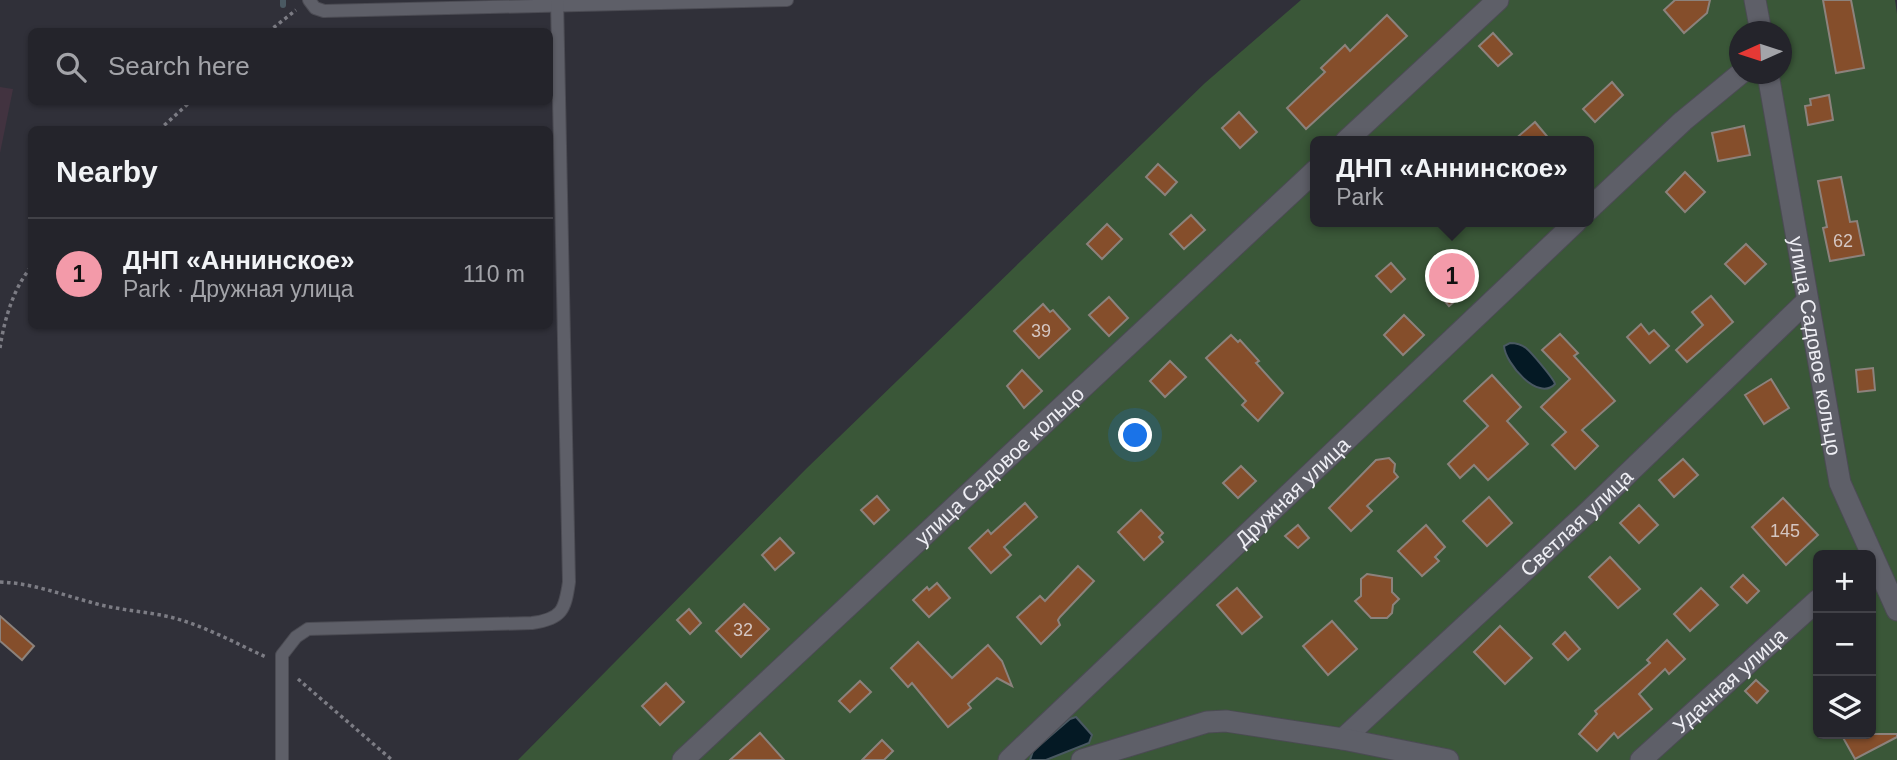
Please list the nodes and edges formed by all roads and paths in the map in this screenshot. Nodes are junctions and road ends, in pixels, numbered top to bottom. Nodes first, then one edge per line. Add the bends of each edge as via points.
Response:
1 (309, 0) edge
2 (787, 0) edge
3 (1498, 0) edge
4 (1755, 0) edge
5 (557, 3) edge
6 (1759, 21) edge
7 (273, 28) edge
8 (1729, 83) edge
9 (1770, 84) edge
10 (187, 105) edge
11 (163, 126) edge
12 (1351, 136) edge
13 (1310, 175) edge
14 (1594, 204) edge
15 (1571, 227) edge
16 (28, 271) edge
17 (1807, 301) junction
18 (0, 348) edge
19 (1867, 550) edge
20 (1876, 568) edge
21 (0, 582) edge
22 (1813, 604) edge
23 (1897, 610) edge
24 (282, 665) junction
25 (1343, 739) junction
26 (282, 760) edge
27 (392, 760) edge
28 (682, 760) edge
29 (1009, 760) edge
30 (1082, 760) edge
31 (1448, 760) edge
32 (1640, 760) edge

1 - 5 lane via 324,12
1 - 7 path
2 - 5 lane
3 - 12 street
4 - 6 street
5 - 24 lane via 569,568 566,607 558,615 532,623 308,629 282,655
8 - 14 street
9 - 17 street, улица Садовое кольцо
10 - 11 path
13 - 28 street, улица Садовое кольцо
15 - 29 street, Дружная улица
16 - 18 path via 4,324
17 - 19 street, улица Садовое кольцо via 1840,483
17 - 25 street, Светлая улица
20 - 23 street, улица Садовое кольцо
21 - 24 path via 171,617
22 - 32 street, Удачная улица
24 - 26 lane
24 - 27 path
25 - 30 street via 1207,722
25 - 31 street

